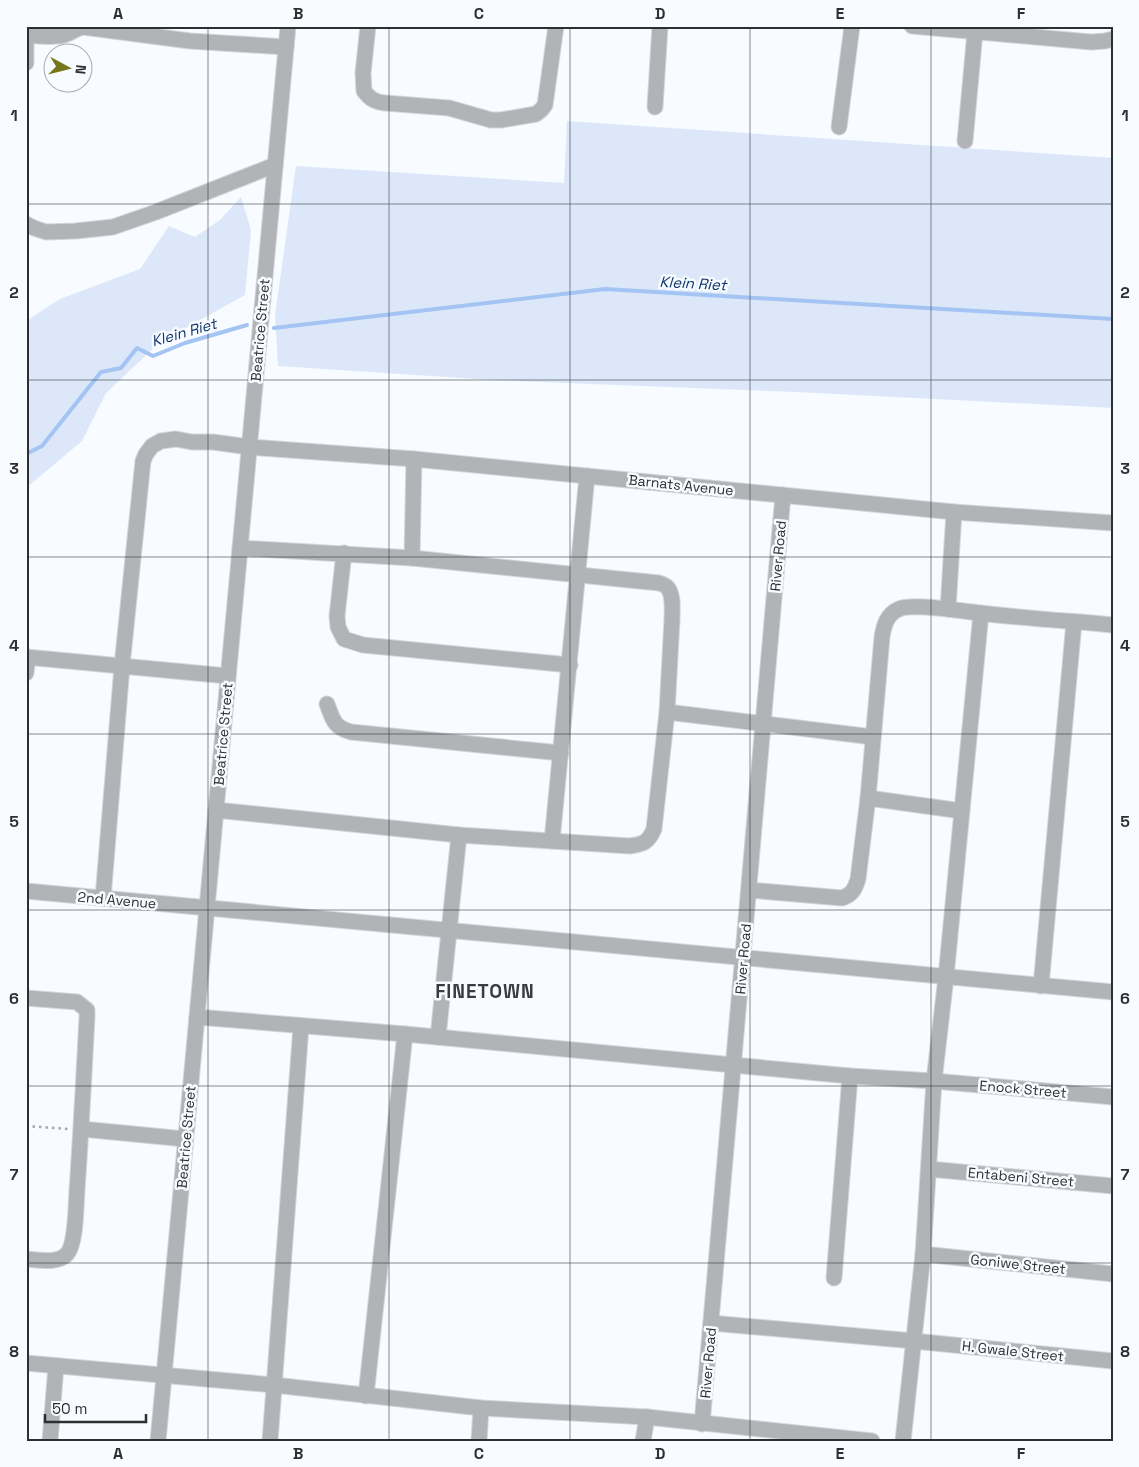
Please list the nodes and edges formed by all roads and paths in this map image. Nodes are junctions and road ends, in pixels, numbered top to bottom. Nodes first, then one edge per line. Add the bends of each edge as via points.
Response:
1 (288, 26) edge
2 (368, 26) edge
3 (556, 26) edge
4 (660, 26) edge
5 (852, 26) edge
6 (912, 26) edge
7 (27, 31) edge
8 (975, 32) junction
9 (1113, 39) edge
10 (286, 47) junction
11 (26, 63) edge
12 (655, 107) dead end
13 (839, 127) dead end
14 (965, 141) dead end
15 (275, 164) junction
16 (26, 224) edge
17 (250, 447) junction
18 (414, 459) junction
19 (588, 476) junction
20 (784, 495) junction
21 (954, 512) junction
22 (1113, 523) edge
23 (240, 548) junction
24 (344, 553) junction
25 (412, 558) junction
26 (579, 574) junction
27 (948, 609) junction
28 (981, 613) junction
29 (1074, 622) junction
30 (1113, 625) edge
31 (27, 657) edge
32 (570, 665) junction
33 (122, 666) junction
34 (26, 673) edge
35 (228, 676) junction
36 (327, 704) dead end
37 (667, 712) junction
38 (763, 724) junction
39 (873, 737) junction
40 (561, 753) junction
41 (868, 798) junction
42 (216, 810) junction
43 (962, 812) junction
44 (459, 835) junction
45 (552, 841) junction
46 (749, 890) junction
47 (26, 891) edge
48 (103, 898) junction
49 (207, 908) junction
50 (450, 930) junction
51 (743, 958) junction
52 (946, 977) junction
53 (1041, 986) junction
54 (1113, 992) edge
55 (26, 998) edge
56 (197, 1017) junction
57 (301, 1026) junction
58 (405, 1034) junction
59 (438, 1037) junction
60 (734, 1064) junction
61 (850, 1076) junction
62 (934, 1081) junction
63 (1113, 1097) edge
64 (26, 1126) edge
65 (82, 1129) junction
66 (185, 1139) junction
67 (929, 1169) junction
68 (1113, 1186) edge
69 (923, 1254) junction
70 (26, 1259) edge
71 (1113, 1274) edge
72 (834, 1278) dead end
73 (711, 1323) junction
74 (914, 1341) junction
75 (1113, 1361) edge
76 (26, 1363) edge
77 (56, 1366) junction
78 (164, 1375) junction
79 (274, 1385) junction
80 (366, 1396) junction
81 (481, 1408) junction
82 (647, 1417) junction
83 (702, 1424) junction
84 (50, 1441) edge
85 (158, 1441) edge
86 (270, 1441) edge
87 (479, 1441) edge
88 (643, 1441) edge
89 (872, 1441) edge
90 (903, 1441) edge

1 - 10 street, Beatrice Street
2 - 3 street via 363,73 364,91 372,99 449,108 501,120 536,114 545,105
4 - 12 street
5 - 13 street
6 - 8 street
7 - 10 street via 63,35 83,27 190,41
7 - 11 street
8 - 9 street via 1090,42
8 - 14 street
10 - 15 street, Beatrice Street
15 - 16 street via 113,227 46,232
15 - 17 street, Beatrice Street
17 - 18 street, Barnats Avenue
17 - 23 street, Beatrice Street
17 - 33 street, Barnats Avenue via 176,439 161,441 146,454
18 - 19 street, Barnats Avenue
18 - 25 street
19 - 20 street, Barnats Avenue
19 - 26 street
20 - 21 street, Barnats Avenue
20 - 38 street, River Road
21 - 22 street, Barnats Avenue
21 - 27 street
23 - 24 street
23 - 35 street, Beatrice Street
24 - 25 street
24 - 32 street via 338,626 344,639 362,645
25 - 26 street
26 - 32 street
26 - 37 street via 659,583 668,587 672,620
27 - 28 street
27 - 39 street via 901,608 888,617 882,637
28 - 29 street
28 - 43 street
29 - 30 street
29 - 53 street
31 - 33 street
31 - 34 street
32 - 40 street
33 - 35 street
33 - 48 street, Barnats Avenue
35 - 42 street, Beatrice Street
36 - 40 street via 337,725 351,732
37 - 38 street
37 - 45 street via 654,829 647,841 630,846
38 - 39 street
38 - 46 street, River Road
39 - 41 street
40 - 45 street
41 - 43 street
41 - 46 street via 858,879 852,893 842,898
42 - 44 street
42 - 49 street, Beatrice Street
43 - 52 street
44 - 45 street
44 - 50 street
46 - 51 street, River Road
47 - 48 street, 2nd Avenue
48 - 49 street, 2nd Avenue
49 - 50 street, 2nd Avenue
49 - 56 street, Beatrice Street
50 - 51 street, 2nd Avenue
50 - 59 street
51 - 52 street, 2nd Avenue
51 - 60 street, River Road
52 - 53 street, 2nd Avenue
52 - 62 street
53 - 54 street, 2nd Avenue
55 - 65 street via 77,1002 87,1010
56 - 57 street, Enock Street
56 - 66 street, Beatrice Street
57 - 58 street, Enock Street
57 - 79 street
58 - 59 street, Enock Street
58 - 80 street
59 - 60 street, Enock Street
60 - 61 street, Enock Street
60 - 73 street, River Road
61 - 62 street, Enock Street
61 - 72 street
62 - 63 street, Enock Street
62 - 67 street
64 - 65 path
65 - 66 street
65 - 70 street via 71,1248 63,1257 53,1260
66 - 78 street, Beatrice Street
67 - 68 street, Entabeni Street
67 - 69 street
69 - 71 street, Goniwe Street
69 - 74 street
73 - 74 street, H. Gwale Street
73 - 83 street, River Road
74 - 75 street, H. Gwale Street
74 - 90 street
76 - 77 street
77 - 78 street
77 - 84 street
78 - 79 street
78 - 85 street, Beatrice Street
79 - 80 street
79 - 86 street
80 - 81 street
81 - 82 street
81 - 87 street
82 - 83 street
82 - 88 street
83 - 89 street

